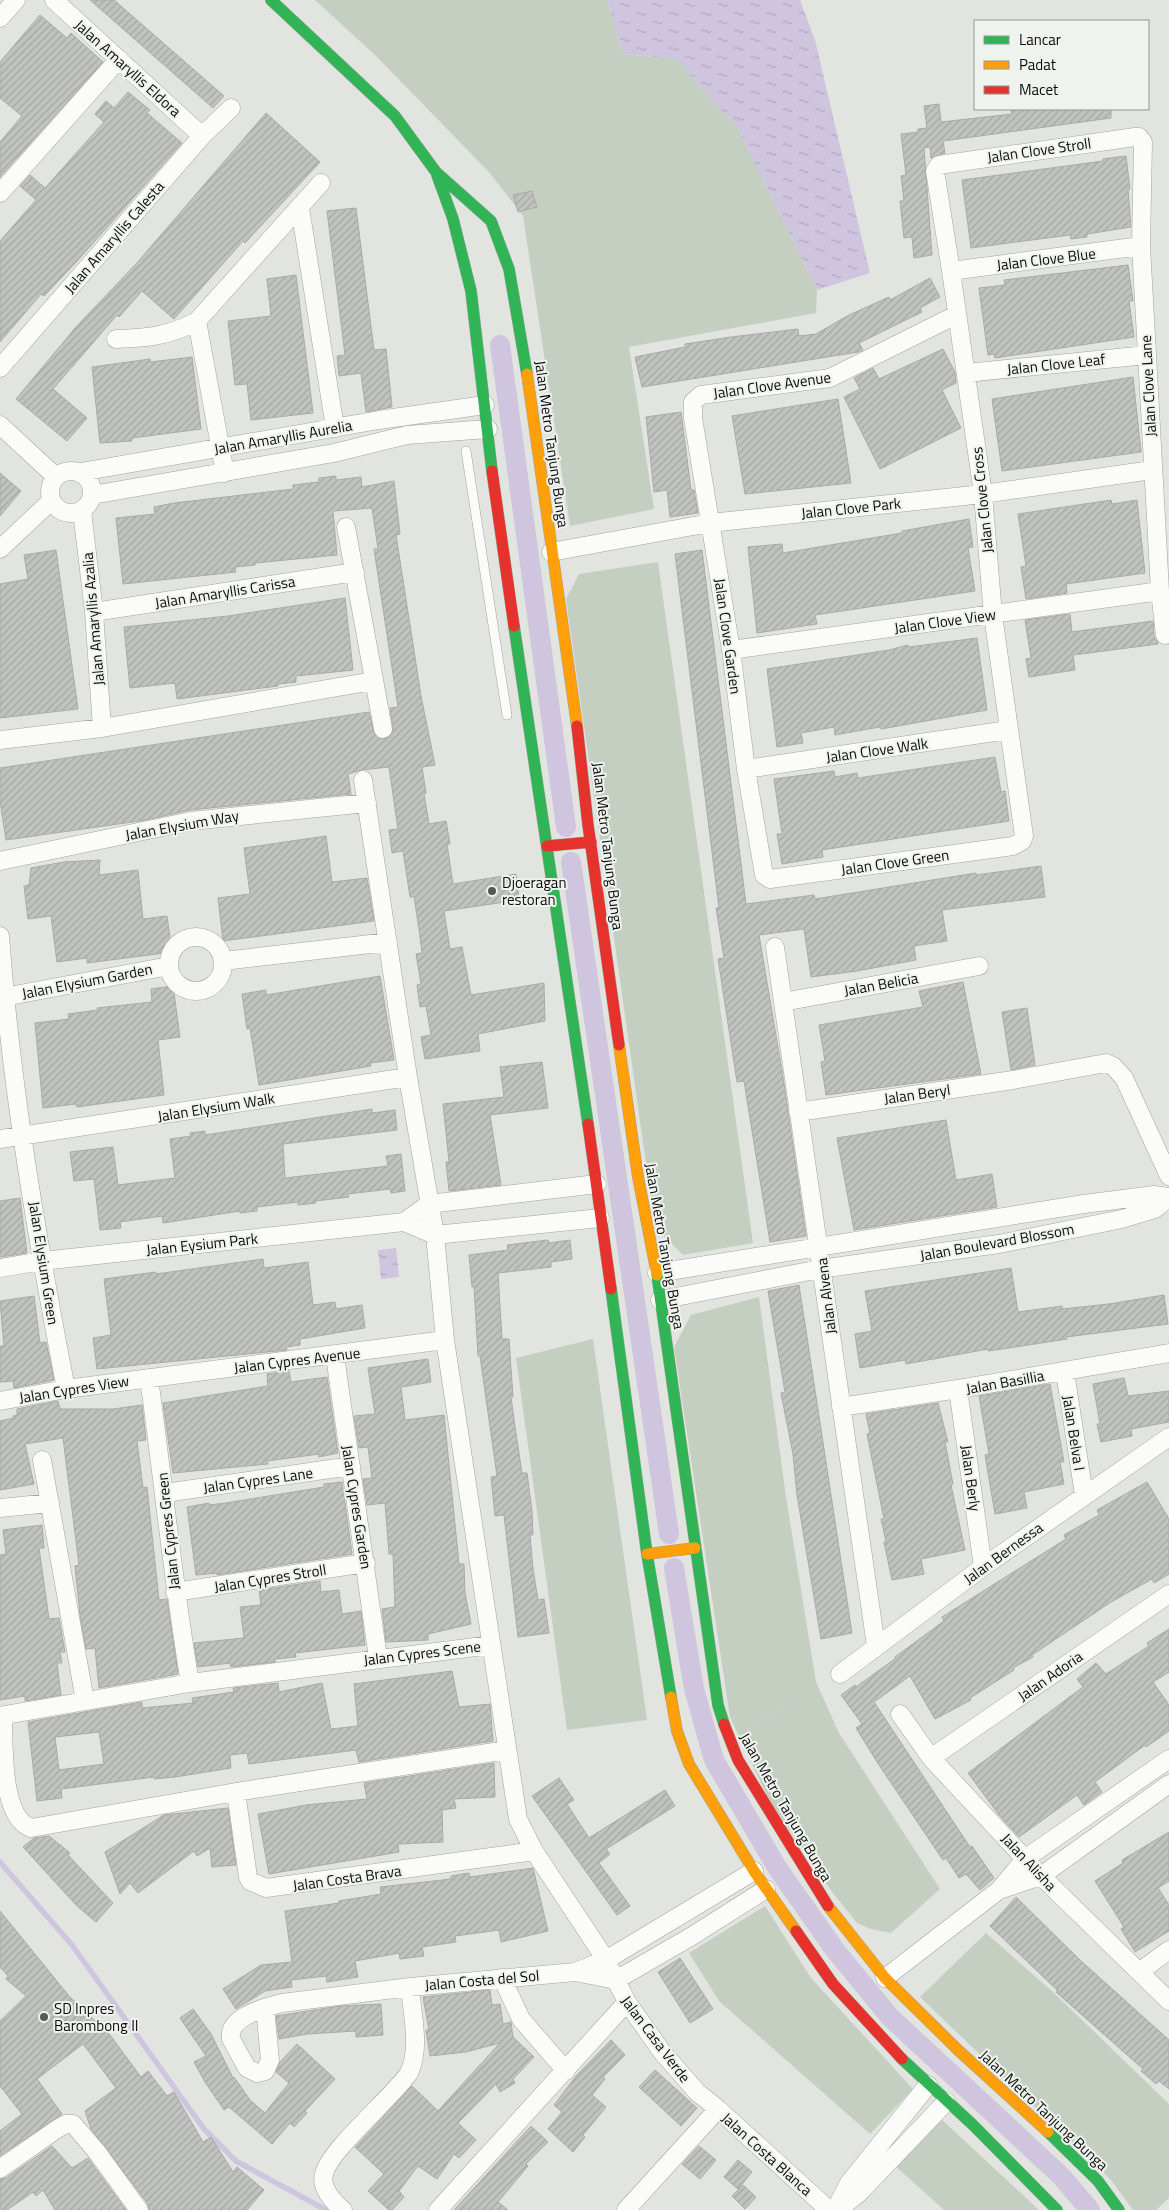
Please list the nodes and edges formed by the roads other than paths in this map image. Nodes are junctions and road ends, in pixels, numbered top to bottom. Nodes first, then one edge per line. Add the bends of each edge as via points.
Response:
1 (16, 0) edge
2 (54, 0) edge
3 (272, 0) edge
4 (0, 18) edge
5 (119, 59) junction
6 (231, 108) dead end
7 (202, 136) junction
8 (1140, 138) joint
9 (937, 166) joint
10 (436, 172) junction
11 (321, 183) dead end
12 (0, 193) edge
13 (300, 208) junction
14 (1140, 246) junction
15 (951, 271) junction
16 (956, 315) junction
17 (197, 321) junction
18 (116, 339) dead end
19 (1146, 355) junction
20 (0, 368) edge
21 (966, 373) junction
22 (695, 399) joint
23 (485, 405) junction
24 (408, 416) junction
25 (0, 425) edge
26 (335, 428) junction
27 (488, 429) junction
28 (410, 435) junction
29 (221, 447) junction
30 (466, 451) dead end
31 (1152, 470) junction
32 (81, 472) junction
33 (225, 473) junction
34 (55, 476) junction
35 (982, 494) junction
36 (92, 495) junction
37 (51, 502) junction
38 (496, 503) junction
39 (472, 507) junction
40 (82, 511) junction
41 (710, 523) junction
42 (346, 527) dead end
43 (0, 549) edge
44 (551, 552) junction
45 (355, 572) junction
46 (1160, 591) junction
47 (94, 612) junction
48 (993, 615) junction
49 (1165, 634) dead end
50 (731, 650) junction
51 (373, 681) junction
52 (507, 715) dead end
53 (102, 728) junction
54 (383, 729) dead end
55 (1008, 730) junction
56 (0, 740) edge
57 (746, 769) junction
58 (363, 780) dead end
59 (366, 802) junction
60 (1024, 836) joint
61 (591, 842) junction
62 (546, 846) junction
63 (0, 861) edge
64 (764, 874) joint
65 (0, 936) edge
66 (388, 942) junction
67 (775, 947) dead end
68 (223, 961) junction
69 (169, 966) junction
70 (980, 966) dead end
71 (4, 997) junction
72 (782, 1002) junction
73 (408, 1077) junction
74 (798, 1112) junction
75 (24, 1136) junction
76 (0, 1139) edge
77 (1169, 1176) edge
78 (597, 1184) junction
79 (1168, 1198) edge
80 (430, 1204) junction
81 (600, 1218) junction
82 (1001, 1218) junction
83 (404, 1222) junction
84 (435, 1235) junction
85 (999, 1244) junction
86 (820, 1246) junction
87 (42, 1261) junction
88 (0, 1268) edge
89 (820, 1270) junction
90 (657, 1273) junction
91 (660, 1300) junction
92 (446, 1340) junction
93 (1169, 1353) edge
94 (334, 1356) junction
95 (1065, 1372) junction
96 (149, 1378) junction
97 (66, 1389) junction
98 (958, 1390) junction
99 (0, 1401) edge
100 (841, 1407) junction
101 (1169, 1437) edge
102 (42, 1460) dead end
103 (351, 1466) junction
104 (165, 1493) junction
105 (1084, 1495) junction
106 (50, 1503) junction
107 (0, 1508) edge
108 (695, 1548) junction
109 (647, 1554) junction
110 (366, 1563) junction
111 (984, 1567) junction
112 (175, 1592) junction
113 (1169, 1594) edge
114 (492, 1645) junction
115 (876, 1646) junction
116 (378, 1658) junction
117 (840, 1674) dead end
118 (190, 1683) junction
119 (85, 1701) junction
120 (900, 1714) dead end
121 (2, 1716) edge
122 (507, 1750) junction
123 (931, 1758) junction
124 (1169, 1759) edge
125 (3, 1778) edge
126 (1169, 1784) edge
127 (236, 1792) junction
128 (534, 1851) junction
129 (1026, 1858) junction
130 (754, 1871) junction
131 (1041, 1876) junction
132 (766, 1889) junction
133 (999, 1890) junction
134 (1169, 1950) edge
135 (606, 1960) junction
136 (574, 1972) junction
137 (1139, 1972) junction
138 (502, 1978) junction
139 (885, 1978) junction
140 (616, 1980) junction
141 (410, 1987) junction
142 (1169, 2001) edge
143 (627, 2002) junction
144 (265, 2008) dead end
145 (566, 2071) junction
146 (928, 2085) junction
147 (946, 2102) junction
148 (718, 2109) junction
149 (0, 2169) edge
150 (139, 2210) edge
151 (342, 2210) edge
152 (438, 2210) edge
153 (626, 2210) edge
154 (829, 2210) edge
155 (836, 2210) edge
156 (1057, 2210) edge
157 (1119, 2210) edge

1 - 4 street
2 - 5 street, Jalan Amaryllis Eldora
3 - 10 main road, Jalan Metro Tanjung Bunga via 395,116
5 - 7 street, Jalan Amaryllis Eldora
5 - 12 street
6 - 7 street, Jalan Amaryllis Calesta
7 - 20 street, Jalan Amaryllis Calesta
8 - 9 street, Jalan Clove Stroll
8 - 14 street, Jalan Clove Lane via 1144,143
9 - 15 street, Jalan Clove Cross via 935,171
10 - 23 main road, Jalan Metro Tanjung Bunga via 471,274
10 - 44 main road, Jalan Metro Tanjung Bunga via 490,221 504,270 532,402
11 - 13 street
13 - 17 street
13 - 26 street
14 - 15 street, Jalan Clove Blue
14 - 19 street, Jalan Clove Lane
15 - 16 street, Jalan Clove Cross
16 - 21 street, Jalan Clove Cross
16 - 22 street, Jalan Clove Avenue via 830,378 701,395
17 - 18 street via 173,333
17 - 29 street
19 - 21 street, Jalan Clove Leaf
19 - 31 street, Jalan Clove Lane
21 - 35 street, Jalan Clove Cross
22 - 41 street, Jalan Clove Garden via 693,418
23 - 24 street, Jalan Amaryllis Aurelia
23 - 27 main road, Jalan Metro Tanjung Bunga
24 - 26 street, Jalan Amaryllis Aurelia
24 - 28 street
25 - 34 street
26 - 29 street, Jalan Amaryllis Aurelia
27 - 28 street, Jalan Amaryllis Aurelia
27 - 38 main road, Jalan Metro Tanjung Bunga
28 - 33 street, Jalan Amaryllis Aurelia
29 - 32 street, Jalan Amaryllis Aurelia
29 - 33 street
30 - 39 lane
31 - 35 street, Jalan Clove Park
31 - 46 street, Jalan Clove Lane
32 - 34 street via 67,470
32 - 36 street via 90,481
33 - 36 street, Jalan Amaryllis Aurelia
34 - 37 street via 49,488
35 - 41 street, Jalan Clove Park
35 - 48 street, Jalan Clove Cross
36 - 40 street
37 - 40 street via 70,514
37 - 43 street
38 - 39 lane
38 - 62 main road, Jalan Metro Tanjung Bunga
39 - 52 lane
40 - 47 street, Jalan Amaryllis Azalia
41 - 44 street, Jalan Clove Park
41 - 50 street, Jalan Clove Garden
42 - 45 street
44 - 61 main road, Jalan Metro Tanjung Bunga via 575,704
45 - 47 street, Jalan Amaryllis Carissa
45 - 51 street
46 - 48 street, Jalan Clove View
46 - 49 street, Jalan Clove Lane
47 - 53 street, Jalan Amaryllis Azalia
48 - 50 street, Jalan Clove View
48 - 55 street, Jalan Clove Cross
50 - 57 street, Jalan Clove Garden
51 - 53 street
51 - 54 street
53 - 56 street
55 - 57 street, Jalan Clove Walk
55 - 60 street, Jalan Clove Cross
57 - 64 street, Jalan Clove Garden
58 - 59 street, Jalan Cypres Scene
59 - 63 street, Jalan Elysium Way via 191,822
59 - 66 street, Jalan Cypres Scene
60 - 64 street, Jalan Clove Green via 1013,846 770,879
61 - 62 main road
61 - 90 main road, Jalan Metro Tanjung Bunga via 638,1177
62 - 78 main road, Jalan Metro Tanjung Bunga
65 - 71 street, Jalan Elysium Green
66 - 68 street
66 - 73 street, Jalan Cypres Scene
67 - 72 street, Jalan Alvena
68 - 69 street via 215,944 198,937 189,938 174,949
68 - 69 street via 214,984 198,991 182,988
69 - 71 street, Jalan Elysium Garden
70 - 72 street, Jalan Belicia
71 - 75 street, Jalan Elysium Green
72 - 74 street, Jalan Alvena
73 - 75 street, Jalan Elysium Walk
73 - 80 street, Jalan Cypres Scene
74 - 77 street, Jalan Beryl via 1106,1063 1113,1066 1131,1092
74 - 86 street, Jalan Alvena
75 - 76 street
75 - 87 street, Jalan Elysium Green
78 - 80 street
78 - 81 main road, Jalan Metro Tanjung Bunga
79 - 82 street, Jalan Boulevard Blossom via 1154,1195
79 - 85 street, Jalan Boulevard Blossom via 1155,1209 1122,1219
80 - 83 street
80 - 84 street, Jalan Cypres Scene
81 - 84 street
81 - 109 main road, Jalan Metro Tanjung Bunga
82 - 85 street
82 - 86 street, Jalan Boulevard Blossom
83 - 84 street
83 - 87 street, Jalan Eysium Park
84 - 92 street, Jalan Cypres Scene
85 - 89 street, Jalan Boulevard Blossom
86 - 89 street, Jalan Alvena
86 - 90 street, Jalan Boulevard Blossom
87 - 88 street, Jalan Eysium Park
87 - 97 street, Jalan Elysium Green
89 - 91 street, Jalan Boulevard Blossom
89 - 100 street, Jalan Alvena
90 - 91 main road, Jalan Metro Tanjung Bunga
91 - 108 main road, Jalan Metro Tanjung Bunga
92 - 94 street, Jalan Cypres Avenue
92 - 114 street, Jalan Cypres Scene
93 - 95 street, Jalan Basillia
94 - 96 street, Jalan Cypres Avenue
94 - 103 street, Jalan Cypres Garden
95 - 98 street, Jalan Basillia
95 - 105 street, Jalan Belva I
96 - 97 street, Jalan Cypres View
96 - 104 street, Jalan Cypres Green
97 - 99 street, Jalan Cypres View
98 - 100 street, Jalan Basillia
98 - 111 street, Jalan Berly
100 - 115 street, Jalan Alvena
101 - 105 street, Jalan Bernessa
102 - 106 street
103 - 104 street, Jalan Cypres Lane
103 - 110 street, Jalan Cypres Garden
104 - 112 street, Jalan Cypres Green
105 - 111 street, Jalan Bernessa
106 - 107 street
106 - 119 street
108 - 109 main road
108 - 139 main road, Jalan Metro Tanjung Bunga via 718,1705 729,1742 820,1896
109 - 130 main road, Jalan Metro Tanjung Bunga via 677,1731 689,1764
110 - 112 street, Jalan Cypres Stroll
110 - 116 street, Jalan Cypres Garden
111 - 115 street, Jalan Bernessa
112 - 118 street, Jalan Cypres Green
113 - 123 street, Jalan Adoria
114 - 116 street, Jalan Cypres Scene
114 - 122 street
115 - 117 street, Jalan Bernessa
116 - 118 street, Jalan Cypres Scene
118 - 119 street, Jalan Cypres Scene
119 - 121 street, Jalan Cypres Scene
120 - 123 street, Jalan Alisha
121 - 125 street
122 - 127 street
122 - 128 street via 518,1819
123 - 129 street, Jalan Alisha
124 - 129 street
125 - 127 street via 21,1821 31,1828
126 - 131 street
127 - 128 street, Jalan Costa Brava via 248,1876 250,1881 266,1888
128 - 135 street
129 - 131 street, Jalan Alisha
129 - 133 street
130 - 132 main road, Jalan Metro Tanjung Bunga
130 - 135 street, Jalan Costa del Sol
131 - 133 street
131 - 137 street, Jalan Alisha
132 - 140 street
132 - 146 main road, Jalan Metro Tanjung Bunga via 856,2013
133 - 139 street
134 - 137 street
135 - 136 street, Jalan Costa del Sol
135 - 140 street, Jalan Casa Verde
136 - 138 street, Jalan Costa del Sol
136 - 140 street
137 - 142 street, Jalan Alisha
138 - 141 street, Jalan Costa del Sol
138 - 145 street via 521,2019
139 - 157 main road, Jalan Metro Tanjung Bunga via 1072,2154 1098,2181
140 - 143 street, Jalan Casa Verde
141 - 144 street via 282,2003
141 - 151 street, Jalan Costa del Sol via 414,2064 341,2148 323,2176 331,2199
143 - 145 street
143 - 148 street, Jalan Casa Verde via 668,2059 697,2092
145 - 152 street
146 - 147 main road, Jalan Metro Tanjung Bunga
146 - 155 street via 850,2183
147 - 155 street via 859,2193
147 - 156 main road, Jalan Metro Tanjung Bunga
148 - 153 street, Jalan Costa Blanca
148 - 154 street, Jalan Costa Blanca
149 - 150 street via 57,2129 73,2124

